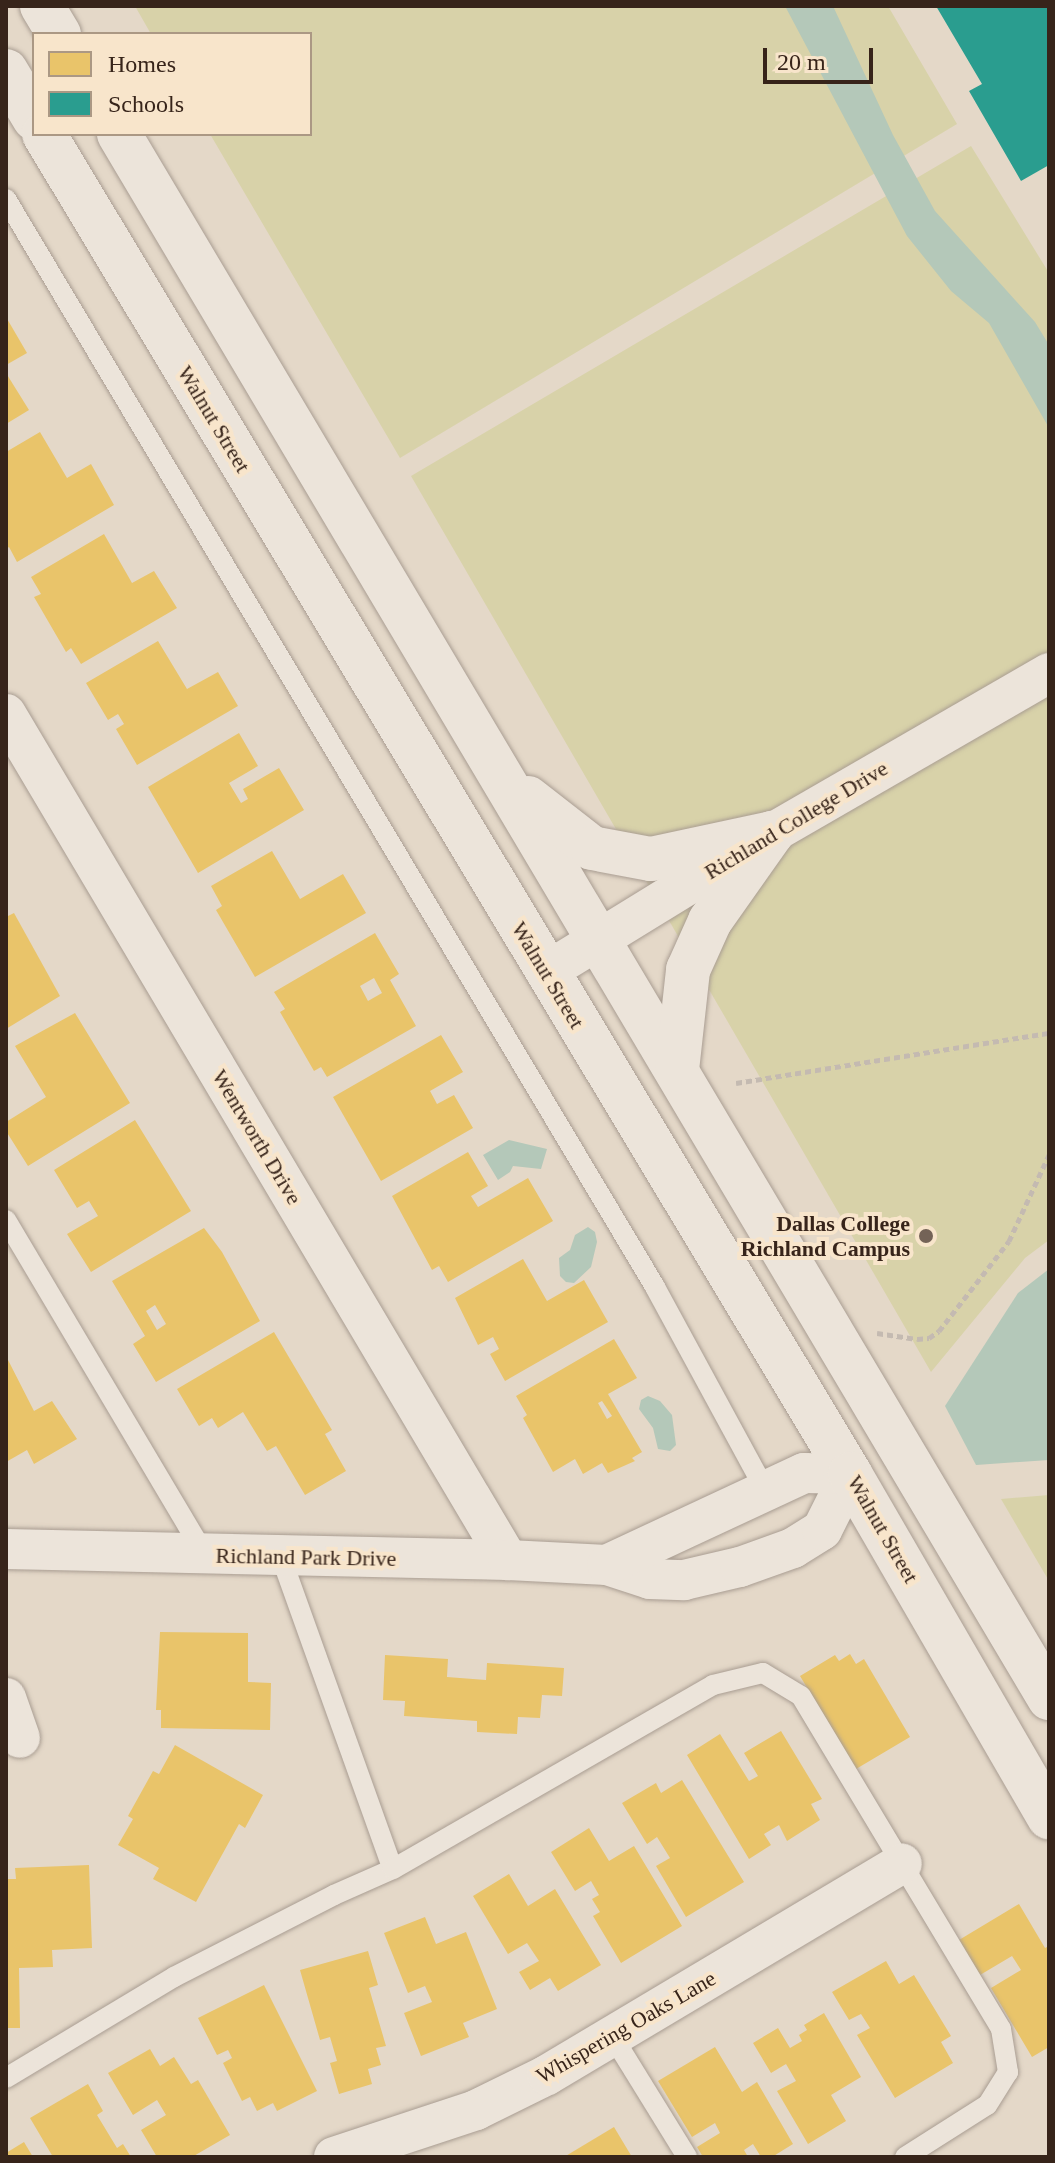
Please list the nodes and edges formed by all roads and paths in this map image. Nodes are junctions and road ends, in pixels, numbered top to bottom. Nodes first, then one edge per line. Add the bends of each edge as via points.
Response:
1 (42, 6) edge
2 (58, 32) edge
3 (6, 71) edge
4 (32, 115) edge
5 (45, 136) edge
6 (120, 136) edge
7 (6, 199) edge
8 (1049, 673) edge
9 (6, 714) edge
10 (504, 779) junction
11 (772, 833) junction
12 (599, 939) junction
13 (546, 972) junction
14 (1049, 1033) edge
15 (677, 1070) junction
16 (736, 1083) dead end
17 (1049, 1155) edge
18 (6, 1220) edge
19 (864, 1335) dead end
20 (899, 1445) junction
21 (850, 1474) junction
22 (765, 1490) junction
23 (6, 1549) edge
24 (205, 1555) junction
25 (281, 1557) junction
26 (508, 1560) junction
27 (607, 1565) junction
28 (6, 1698) edge
29 (1049, 1698) edge
30 (20, 1738) dead end
31 (1049, 1817) edge
32 (902, 1863) junction
33 (393, 1869) junction
34 (613, 2037) junction
35 (6, 2078) edge
36 (418, 2145) edge
37 (334, 2157) edge
38 (687, 2157) edge
39 (905, 2157) edge

1 - 2 main road
3 - 4 main road
5 - 13 main road, Walnut Street
6 - 10 main road
7 - 22 lane via 655,1287
8 - 11 street, Richland College Drive
9 - 26 street, Wentworth Drive
10 - 11 main road via 592,848 651,859
10 - 12 main road
11 - 12 street, Richland College Drive
11 - 15 main road via 710,921 688,970
12 - 13 street, Richland College Drive
12 - 15 main road
13 - 21 main road, Walnut Street
14 - 16 path
15 - 20 main road
17 - 19 path via 1009,1241 939,1331 917,1339 883,1332
18 - 24 lane
20 - 21 main road
20 - 29 main road
21 - 22 street, Richland Park Drive via 804,1473
21 - 27 street, Richland Park Drive via 822,1530 793,1548 684,1580 650,1579
21 - 31 main road, Walnut Street
22 - 27 street, Richland Park Drive
23 - 24 street, Richland Park Drive
24 - 25 street, Richland Park Drive
25 - 26 street, Richland Park Drive
25 - 33 lane
26 - 27 street, Richland Park Drive
28 - 30 street
32 - 33 lane via 801,1696 763,1673 713,1685
32 - 34 street, Whispering Oaks Lane
32 - 39 lane via 1001,2029 1008,2072 987,2105
33 - 35 lane via 174,1977
34 - 36 street, Whispering Oaks Lane
34 - 38 lane
36 - 37 street, Whispering Oaks Lane

